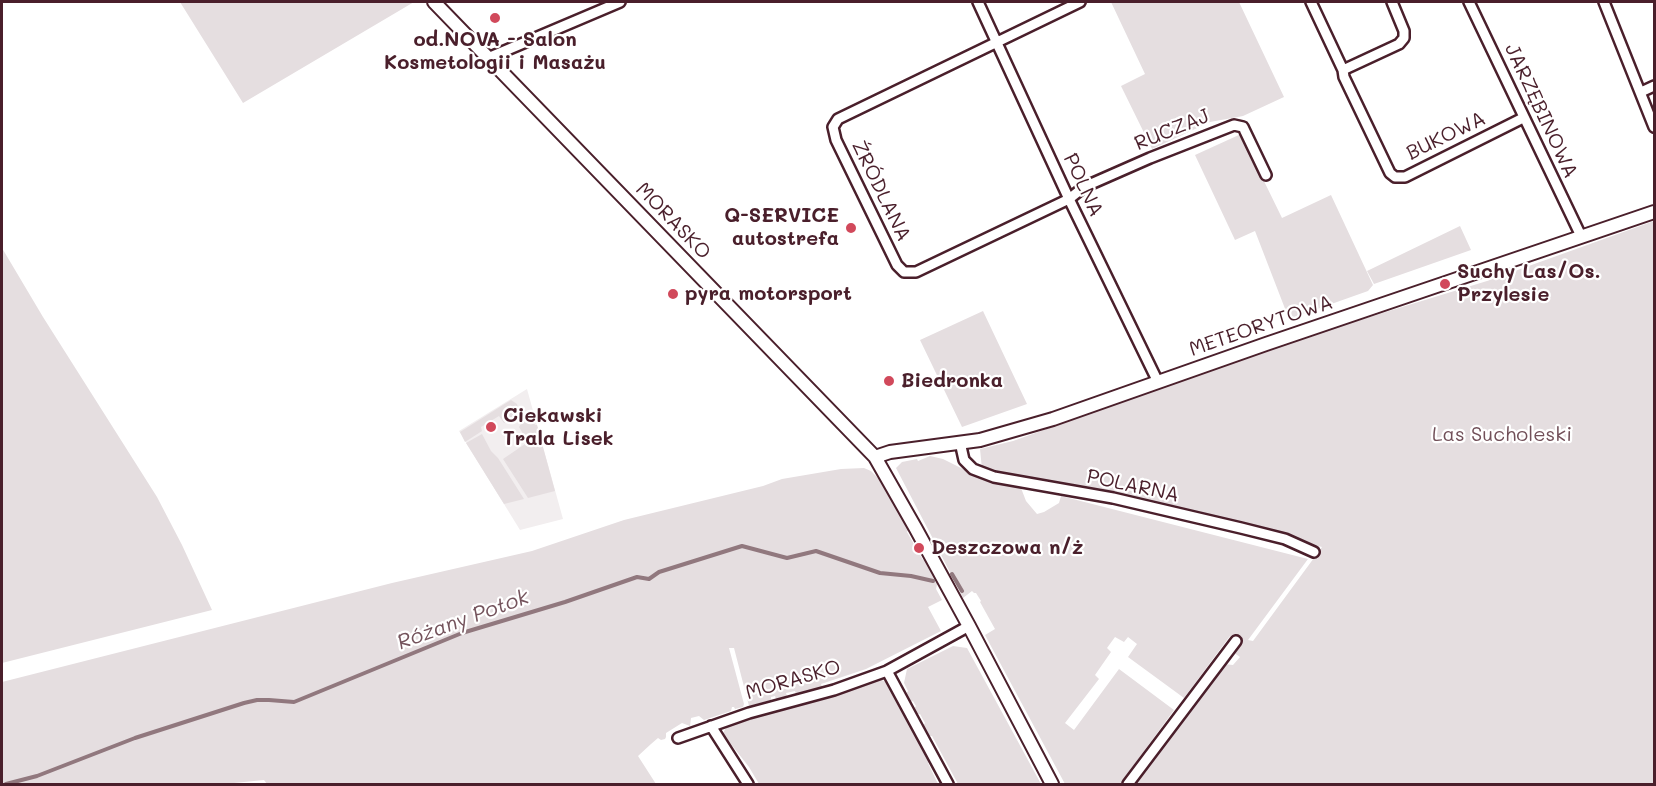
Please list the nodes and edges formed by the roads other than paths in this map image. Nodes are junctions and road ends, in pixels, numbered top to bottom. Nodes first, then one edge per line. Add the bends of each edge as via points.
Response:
1 (434, 2) edge
2 (620, 2) edge
3 (978, 2) edge
4 (1080, 2) edge
5 (1311, 2) edge
6 (1392, 2) edge
7 (1469, 2) edge
8 (1604, 2) edge
9 (997, 42) junction
10 (488, 58) junction
11 (1343, 70) junction
12 (1654, 86) edge
13 (1641, 92) junction
14 (1523, 118) junction
15 (1654, 127) edge
16 (1266, 175) dead end
17 (1069, 199) junction
18 (1654, 212) edge
19 (1581, 236) junction
20 (1158, 382) junction
21 (960, 442) junction
22 (875, 458) junction
23 (1314, 552) dead end
24 (969, 626) junction
25 (1236, 641) dead end
26 (887, 671) junction
27 (711, 726) junction
28 (678, 738) dead end
29 (748, 784) edge
30 (948, 784) edge
31 (1052, 784) edge
32 (1128, 784) edge

1 - 10 street, MORASKO
2 - 10 street
3 - 9 street, POLNA
4 - 9 street
5 - 11 street
6 - 11 street via 1404,38
7 - 14 street, JARZĘBINOWA
8 - 13 street
9 - 17 street, POLNA
9 - 17 street, ŹRÓDLANA via 838,119 833,127 836,140 897,265 904,272 916,272
10 - 22 street, MORASKO
11 - 14 street, BUKOWA via 1395,177 1405,177
12 - 13 street
13 - 15 street
14 - 19 street, JARZĘBINOWA
16 - 17 street, RUCZAJ via 1244,127 1234,125 1084,187
17 - 20 street, POLNA
18 - 19 street, METEORYTOWA
19 - 20 street, METEORYTOWA
20 - 21 street, METEORYTOWA via 1045,422
21 - 22 street, METEORYTOWA via 890,452
21 - 23 street, POLARNA via 964,460 973,469 994,477 1113,498 1242,528 1285,539
22 - 24 street, MORASKO
24 - 26 street, MORASKO
24 - 31 street, MORASKO
25 - 32 street
26 - 27 street, MORASKO
26 - 30 street
27 - 28 street, MORASKO
27 - 29 street

